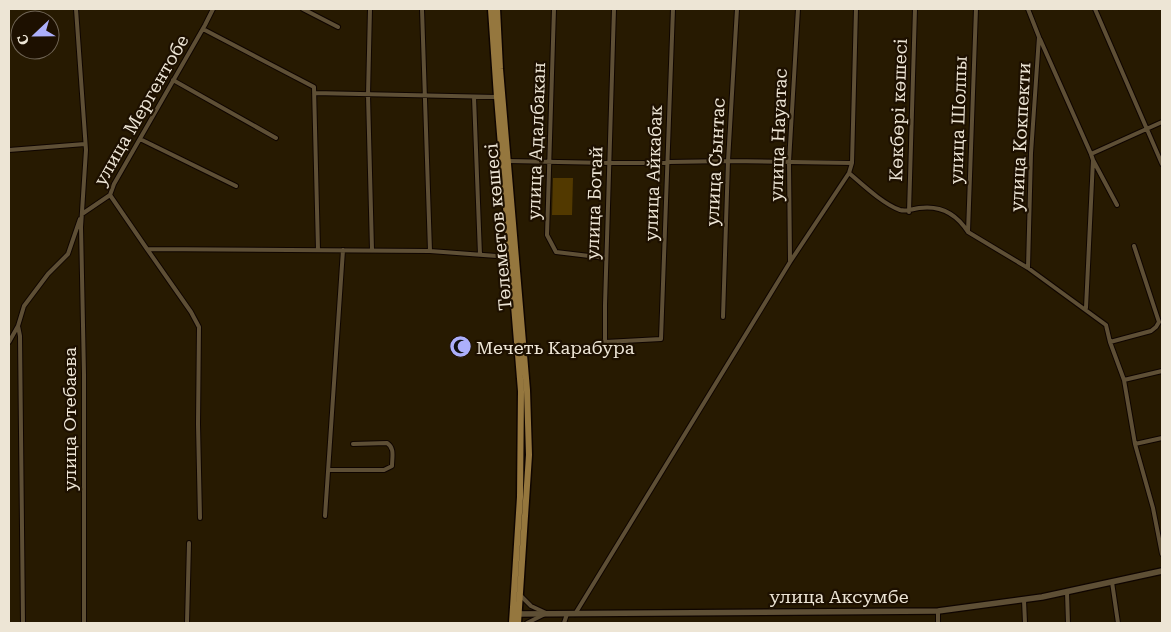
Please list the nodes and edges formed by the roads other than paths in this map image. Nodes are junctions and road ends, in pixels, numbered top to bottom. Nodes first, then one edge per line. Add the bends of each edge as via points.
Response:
1 (76, 9) edge
2 (212, 9) edge
3 (303, 9) edge
4 (370, 9) edge
5 (422, 9) edge
6 (491, 9) edge
7 (497, 9) edge
8 (554, 9) edge
9 (614, 9) edge
10 (673, 9) edge
11 (737, 9) edge
12 (798, 9) edge
13 (856, 9) edge
14 (916, 9) edge
15 (976, 9) edge
16 (1028, 9) edge
17 (1095, 9) edge
18 (338, 27) dead end
19 (203, 29) junction
20 (1039, 37) junction
21 (174, 80) junction
22 (314, 93) junction
23 (368, 95) junction
24 (426, 96) junction
25 (474, 97) junction
26 (497, 97) junction
27 (1162, 122) edge
28 (502, 123) junction
29 (1147, 129) junction
30 (276, 138) dead end
31 (140, 139) junction
32 (85, 144) junction
33 (9, 150) edge
34 (1092, 154) junction
35 (1093, 160) junction
36 (550, 161) junction
37 (668, 161) junction
38 (728, 161) junction
39 (508, 162) junction
40 (789, 162) junction
41 (609, 163) junction
42 (852, 163) junction
43 (1162, 164) edge
44 (849, 173) junction
45 (236, 186) dead end
46 (110, 195) junction
47 (1117, 205) dead end
48 (909, 212) junction
49 (82, 214) junction
50 (968, 232) junction
51 (1134, 246) dead end
52 (147, 248) junction
53 (318, 250) junction
54 (342, 250) junction
55 (372, 250) junction
56 (430, 251) junction
57 (480, 255) junction
58 (510, 258) junction
59 (606, 258) junction
60 (790, 262) junction
61 (1028, 268) junction
62 (1086, 308) junction
63 (723, 317) dead end
64 (18, 326) junction
65 (661, 339) joint
66 (9, 342) edge
67 (1110, 342) junction
68 (1162, 372) edge
69 (1124, 380) junction
70 (1162, 438) edge
71 (353, 444) dead end
72 (1135, 444) junction
73 (329, 470) junction
74 (325, 516) dead end
75 (200, 518) dead end
76 (189, 543) dead end
77 (1162, 554) edge
78 (1162, 571) edge
79 (1112, 582) junction
80 (1067, 592) junction
81 (519, 593) junction
82 (1024, 600) junction
83 (938, 611) junction
84 (514, 614) junction
85 (548, 614) junction
86 (567, 614) junction
87 (574, 614) junction
88 (22, 623) edge
89 (84, 623) edge
90 (187, 623) edge
91 (512, 623) edge
92 (518, 623) edge
93 (527, 623) edge
94 (564, 623) edge
95 (938, 623) edge
96 (1025, 623) edge
97 (1068, 623) edge
98 (1118, 623) edge

1 - 32 street, улица Отебаева
2 - 19 street, улица Мергентобе
3 - 18 street
4 - 23 street
5 - 24 street
6 - 26 main road, Төлеметов көшесі
7 - 28 main road, Төлеметов көшесі
8 - 36 street, улица Адалбакан
9 - 41 street, улица Ботай
10 - 37 street, улица Айкабак
11 - 38 street, улица Сынтас
12 - 40 street, улица Науатас
13 - 42 street
14 - 48 street, Көкбөрі көшесі
15 - 50 street, улица Шолпы
16 - 20 street, улица Кокпекти
17 - 29 street
19 - 21 street, улица Мергентобе
19 - 22 street via 314,88
20 - 34 street
20 - 61 street, улица Кокпекти
21 - 30 street
21 - 31 street, улица Мергентобе
22 - 23 street
22 - 53 street
23 - 24 street
23 - 55 street
24 - 25 street
24 - 56 street
25 - 26 street
25 - 57 street
26 - 28 main road, Төлеметов көшесі
27 - 29 street
28 - 39 main road, Төлеметов көшесі
28 - 58 main road, Төлеметов көшесі
29 - 34 street
29 - 43 street
31 - 45 street
31 - 46 street, улица Мергентобе
32 - 33 street
32 - 49 street, улица Отебаева
34 - 35 street
35 - 47 street
35 - 62 street
36 - 39 street
36 - 41 street
36 - 59 street, улица Адалбакан via 547,235 556,252
37 - 38 street
37 - 41 street
37 - 65 street, улица Айкабак
38 - 40 street
38 - 63 street, улица Сынтас
39 - 81 main road, Төлеметов көшесі via 527,390 529,455
40 - 42 street
40 - 60 street, улица Науатас
41 - 59 street, улица Ботай
42 - 44 street
44 - 48 street via 899,210
44 - 60 street
46 - 49 street, улица Мергентобе
46 - 52 street
48 - 50 street via 932,206 941,208 964,225
49 - 64 street via 68,254 24,306
49 - 89 street, улица Отебаева
50 - 61 street
51 - 67 street via 1159,322 1151,331
52 - 53 street
52 - 75 street via 199,327
53 - 54 street
54 - 55 street
54 - 73 street
55 - 56 street
56 - 57 street
57 - 58 street
58 - 84 main road, Төлеметов көшесі via 522,391
59 - 65 street, улица Ботай via 605,342
60 - 87 street
61 - 62 street
62 - 67 street via 1106,325
64 - 66 street
64 - 88 street
67 - 69 street
68 - 69 street
69 - 72 street
70 - 72 street
71 - 73 street via 387,444 393,450 392,466 384,470
72 - 77 street
73 - 74 street
76 - 90 street
78 - 79 main road, улица Аксумбе
79 - 80 main road, улица Аксумбе
79 - 98 street
80 - 82 main road, улица Аксумбе
80 - 97 street
81 - 84 main road, Төлеметов көшесі
81 - 85 street via 531,606
82 - 83 main road, улица Аксумбе
82 - 96 street
83 - 87 main road, улица Аксумбе
83 - 95 street
84 - 85 main road, улица Аксумбе
84 - 91 main road, Төлеметов көшесі
84 - 92 main road, Төлеметов көшесі
85 - 86 main road, улица Аксумбе
85 - 93 street
86 - 87 main road, улица Аксумбе
86 - 94 street

